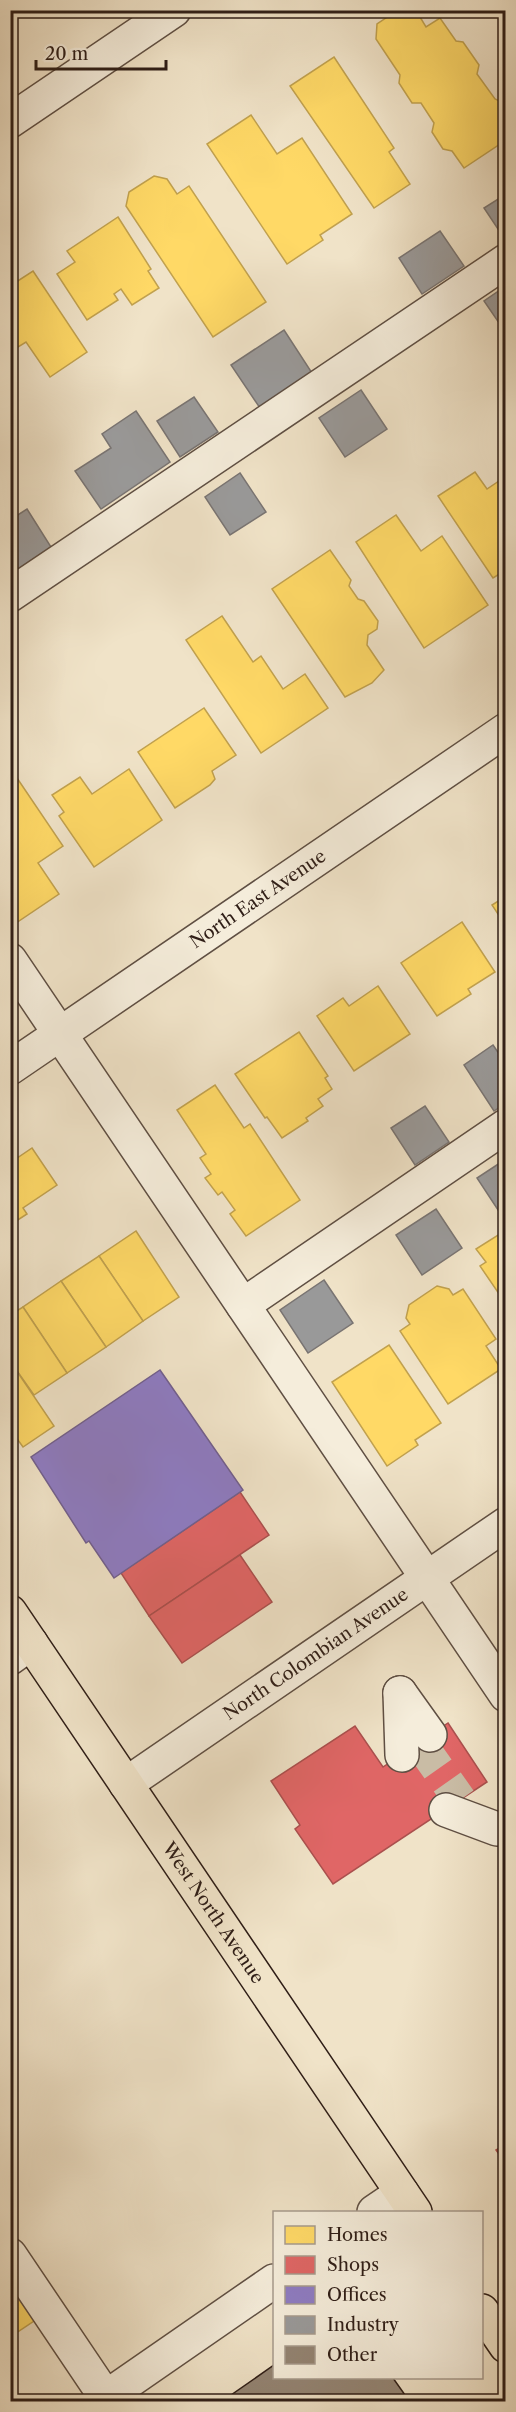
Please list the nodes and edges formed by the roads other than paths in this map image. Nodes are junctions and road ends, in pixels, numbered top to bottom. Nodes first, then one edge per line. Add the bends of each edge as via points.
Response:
1 (174, 10) edge
2 (10, 121) edge
3 (506, 261) edge
4 (10, 595) edge
5 (506, 730) edge
6 (10, 960) edge
7 (61, 1034) junction
8 (10, 1068) edge
9 (506, 1126) edge
10 (243, 1305) junction
11 (506, 1524) edge
12 (427, 1578) junction
13 (10, 1612) edge
14 (21, 1650) edge
15 (400, 1693) dead end
16 (506, 1695) edge
17 (417, 1744) tunnel mouth
18 (126, 1784) junction
19 (459, 1801) tunnel mouth
20 (497, 1829) dead end
21 (409, 2203) edge
22 (378, 2211) edge
23 (10, 2255) edge
24 (273, 2282) edge
25 (105, 2400) edge

1 - 2 street
3 - 4 street
5 - 7 street, North East Avenue
6 - 7 street
7 - 8 street, North East Avenue
7 - 10 street
9 - 10 street
10 - 12 street
11 - 12 street, North Colombian Avenue
12 - 16 street
12 - 18 street, North Colombian Avenue
13 - 14 main road, West North Avenue
14 - 18 main road, West North Avenue
15 - 17 street
18 - 21 main road, West North Avenue
19 - 20 street
21 - 22 street
23 - 25 street
24 - 25 street

